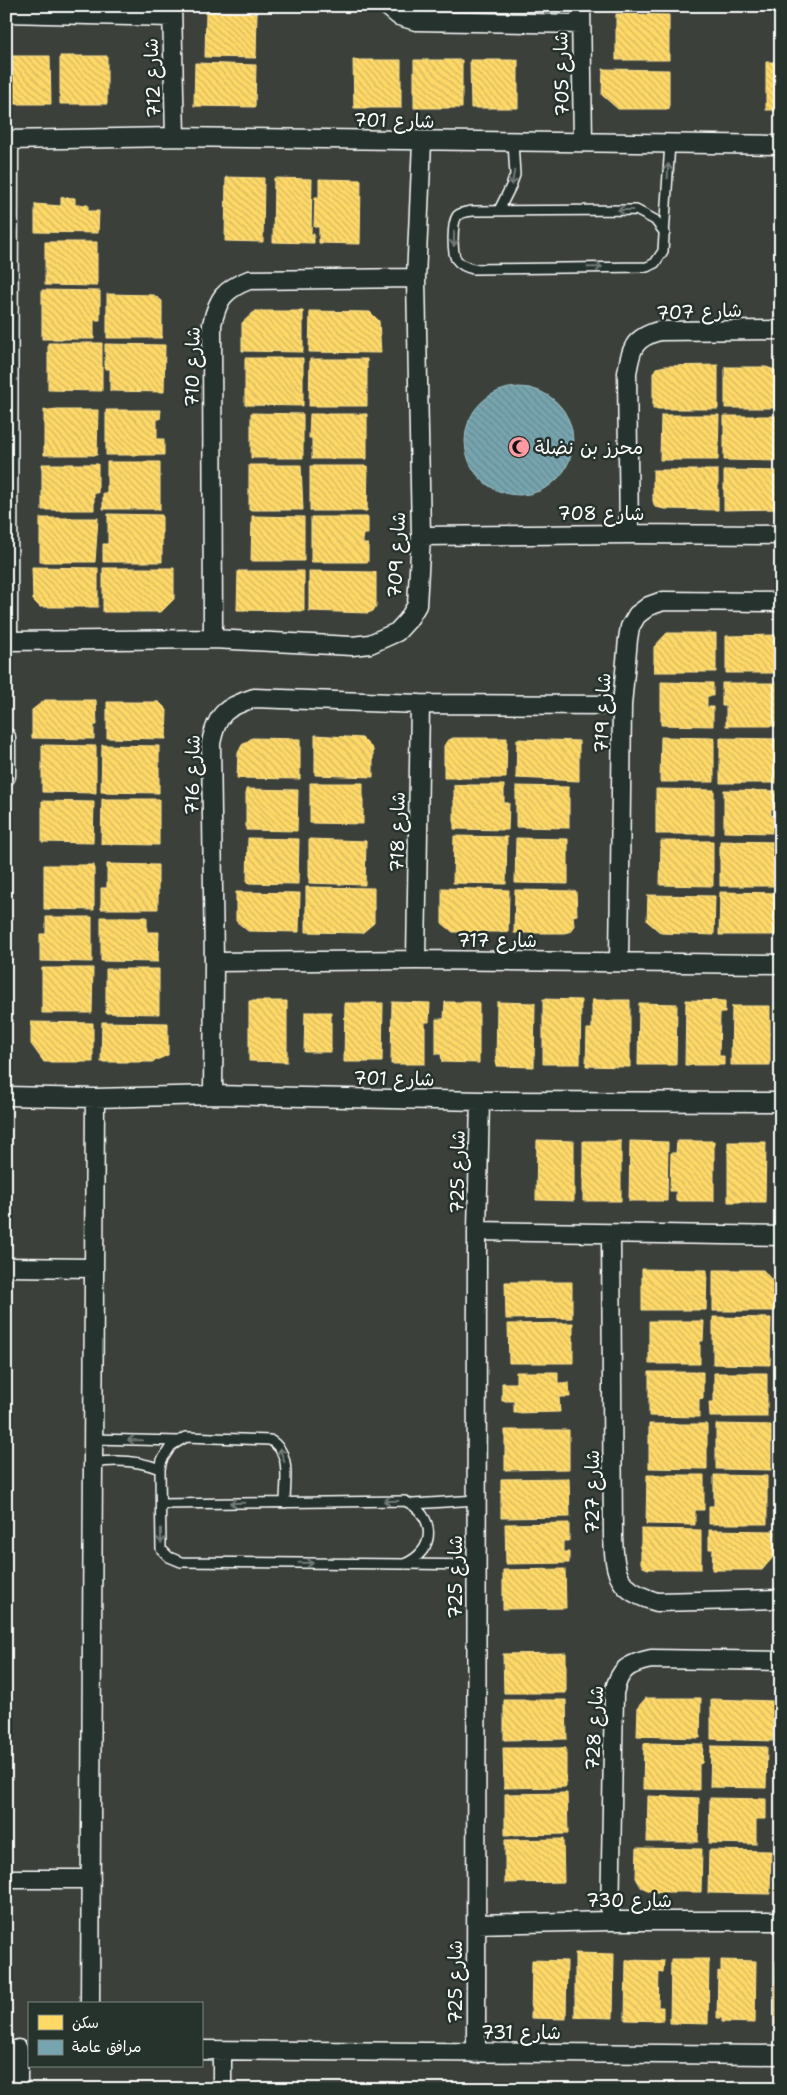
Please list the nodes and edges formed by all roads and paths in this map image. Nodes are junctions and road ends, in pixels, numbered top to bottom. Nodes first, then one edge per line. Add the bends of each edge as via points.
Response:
1 (387, 6) edge
2 (581, 6) edge
3 (172, 12) edge
4 (6, 13) edge
5 (581, 24) junction
6 (175, 137) junction
7 (8, 140) edge
8 (422, 142) junction
9 (513, 142) junction
10 (583, 142) junction
11 (670, 143) junction
12 (781, 145) edge
13 (499, 210) junction
14 (665, 233) junction
15 (8, 271) edge
16 (416, 278) junction
17 (781, 330) edge
18 (629, 534) junction
19 (781, 535) edge
20 (421, 536) junction
21 (781, 602) edge
22 (213, 639) junction
23 (7, 641) edge
24 (420, 704) junction
25 (622, 704) junction
26 (6, 737) edge
27 (6, 776) edge
28 (416, 960) junction
29 (214, 962) junction
30 (619, 962) junction
31 (781, 964) edge
32 (213, 1095) junction
33 (6, 1096) edge
34 (95, 1098) junction
35 (480, 1101) junction
36 (781, 1102) edge
37 (477, 1231) junction
38 (611, 1234) junction
39 (781, 1236) edge
40 (6, 1267) edge
41 (94, 1268) junction
42 (93, 1439) junction
43 (178, 1441) junction
44 (93, 1463) junction
45 (160, 1469) junction
46 (477, 1500) junction
47 (285, 1503) junction
48 (161, 1504) junction
49 (413, 1504) junction
50 (404, 1564) junction
51 (476, 1564) junction
52 (781, 1599) edge
53 (781, 1661) edge
54 (6, 1879) edge
55 (90, 1879) junction
56 (610, 1920) junction
57 (781, 1921) edge
58 (477, 1924) junction
59 (90, 2002) edge
60 (18, 2049) edge
61 (202, 2050) edge
62 (222, 2051) junction
63 (476, 2054) junction
64 (781, 2054) edge
65 (18, 2089) edge
66 (222, 2089) edge

1 - 5 street via 399,16 416,21
2 - 5 street, شارع 705
3 - 4 street, شارع 712
3 - 6 street, شارع 712
5 - 10 street, شارع 705
6 - 7 street, شارع 701
6 - 8 street, شارع 701
7 - 15 street
8 - 9 street, شارع 701
8 - 16 street, شارع 709
9 - 10 street, شارع 701
9 -> 13 lane via 515,175
10 - 11 street, شارع 701
11 - 12 street, شارع 701
14 -> 11 lane
14 -> 13 lane via 655,220 636,210
13 -> 14 lane via 462,212 457,217 453,251 462,265 473,269 647,267 655,263 662,251
15 - 23 street
16 - 20 street, شارع 709
16 - 22 street, شارع 710 via 249,280 227,291 217,304 212,324
17 - 18 street, شارع 707 via 659,330 637,340 627,373
18 - 19 street, شارع 708
18 - 20 street, شارع 708
20 - 22 street, شارع 709 via 417,605 397,632 370,644 352,646
21 - 25 street, شارع 719 via 663,601 649,606 630,628
22 - 23 street, شارع 709
24 - 25 street, شارع 716
24 - 28 street, شارع 718
24 - 29 street, شارع 716 via 254,698 223,711 214,727 212,743
25 - 30 street, شارع 719
26 - 27 street
28 - 29 street, شارع 717
28 - 30 street, شارع 717
29 - 32 street, شارع 716
30 - 31 street, شارع 717
32 - 34 street, شارع 701
32 - 35 street, شارع 701
33 - 34 street, شارع 701
34 - 41 street
35 - 36 street, شارع 701
35 - 37 street, شارع 725
37 - 38 street
37 - 46 street, شارع 725
38 - 39 street
38 - 52 street, شارع 727 via 613,1537 614,1563 621,1582 638,1596 657,1602
40 - 41 street
41 - 42 street
43 -> 42 lane
42 - 44 street
43 - 45 lane via 166,1453
47 -> 43 lane via 285,1462 281,1449 270,1440 186,1437
44 - 45 lane via 125,1460
44 - 55 street
45 - 48 lane
46 - 49 lane
46 - 51 street, شارع 725
47 -> 48 lane
49 -> 47 lane via 405,1501
48 -> 50 lane via 161,1549 181,1562
49 - 50 lane via 426,1519 428,1537 420,1554
50 - 51 lane
51 - 58 street, شارع 725
53 - 56 street, شارع 728 via 651,1659 624,1669 614,1693
54 - 55 street
55 - 59 street
56 - 57 street, شارع 730
56 - 58 street, شارع 730
58 - 63 street, شارع 725
60 - 65 street
61 - 62 street, شارع 731
62 - 63 street, شارع 731
62 - 66 street
63 - 64 street, شارع 731

